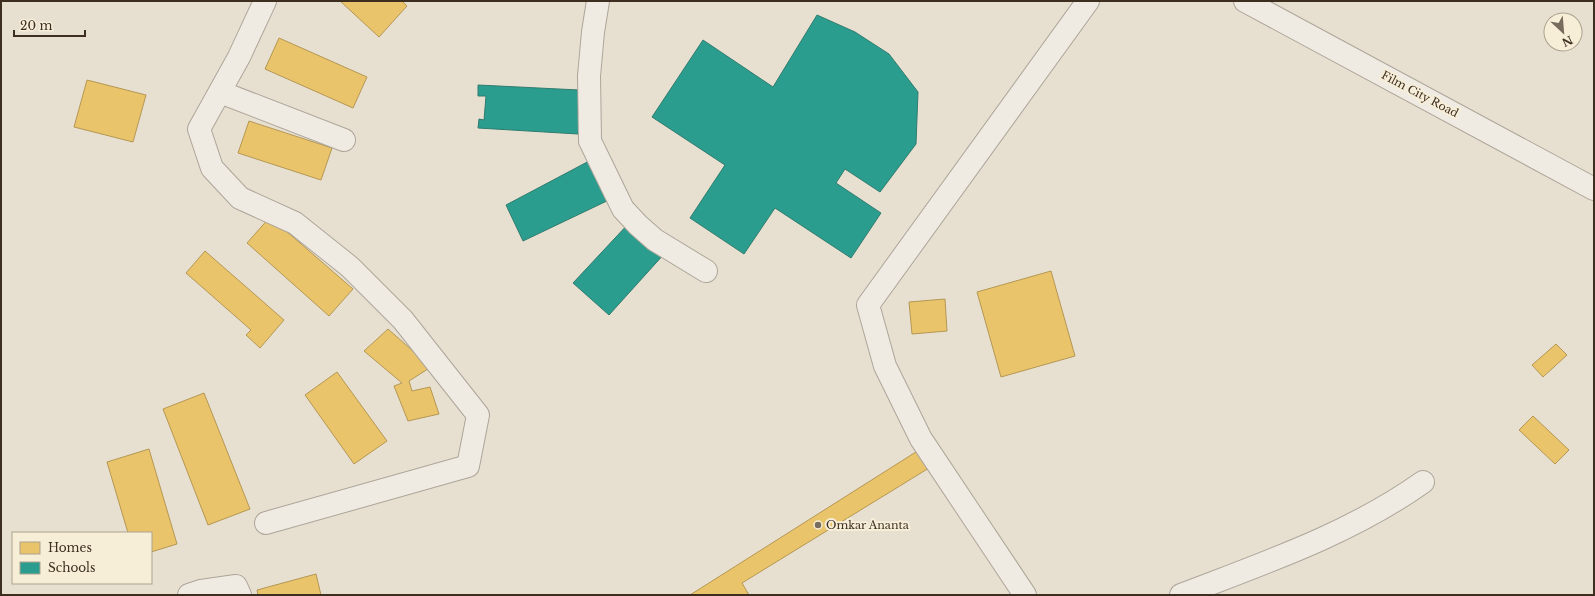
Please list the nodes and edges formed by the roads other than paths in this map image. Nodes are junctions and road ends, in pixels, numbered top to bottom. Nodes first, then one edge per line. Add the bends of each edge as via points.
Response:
1 (265, 1) edge
2 (598, 1) edge
3 (1088, 1) edge
4 (1245, 1) edge
5 (220, 92) junction
6 (344, 140) dead end
7 (1594, 189) edge
8 (706, 271) dead end
9 (1423, 482) dead end
10 (266, 523) dead end
11 (189, 595) edge
12 (240, 595) edge
13 (1025, 595) edge
14 (1181, 595) edge

1 - 5 street
2 - 8 street via 589,76 590,141 623,209 655,240
3 - 13 street via 868,305 885,366 921,439
4 - 7 street, Film City Road
5 - 6 street
5 - 10 street via 199,129 212,168 240,198 294,223 350,267 403,320 478,415 468,466
9 - 14 street via 1399,499 1317,542
11 - 12 street via 236,586

